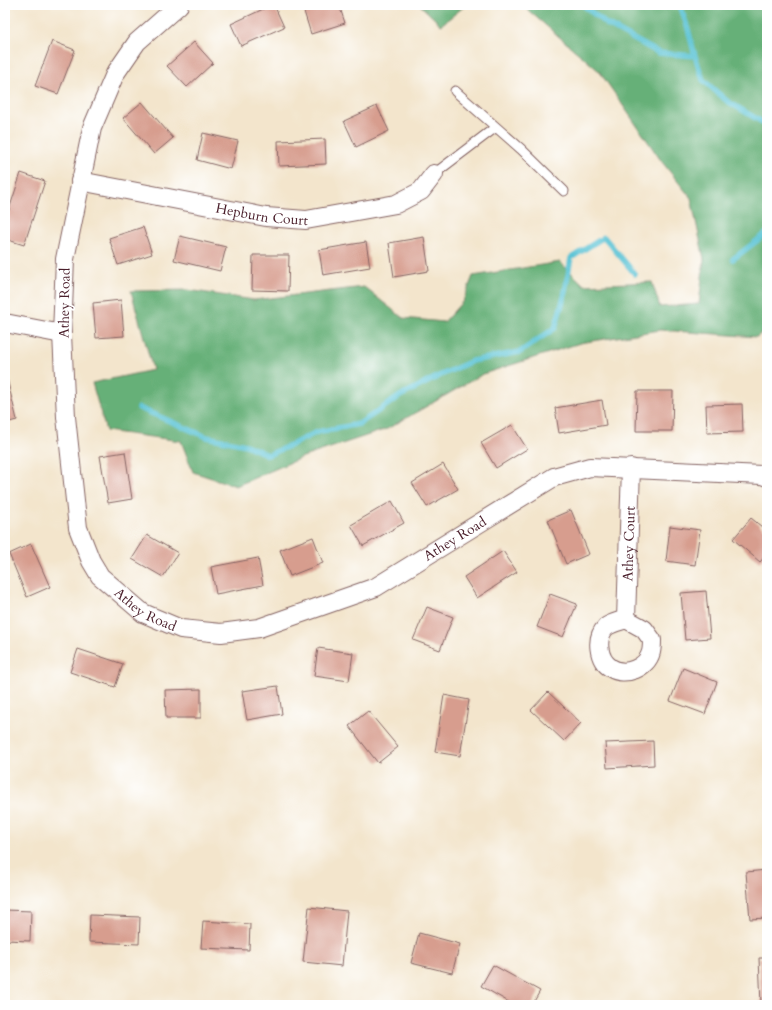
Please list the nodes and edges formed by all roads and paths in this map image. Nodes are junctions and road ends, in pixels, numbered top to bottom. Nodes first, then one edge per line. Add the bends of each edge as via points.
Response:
1 (179, 5) edge
2 (455, 91) dead end
3 (496, 127) junction
4 (434, 174) joint
5 (80, 181) junction
6 (564, 190) dead end
7 (5, 323) edge
8 (62, 334) junction
9 (631, 468) junction
10 (767, 477) edge
11 (626, 619) dead end

1 - 5 street, Athey Road via 137,42 115,74 92,128
2 - 3 lane
3 - 4 lane
3 - 6 lane
4 - 5 street, Hepburn Court via 421,191 396,204 306,220 266,217
5 - 8 street, Athey Road via 65,259
7 - 8 street
8 - 9 street, Athey Road via 66,417 78,528 91,561 100,576 143,613 181,629 221,633 259,628 349,597 376,587 554,477 590,467
9 - 10 street, Athey Road
9 - 11 street, Athey Court

